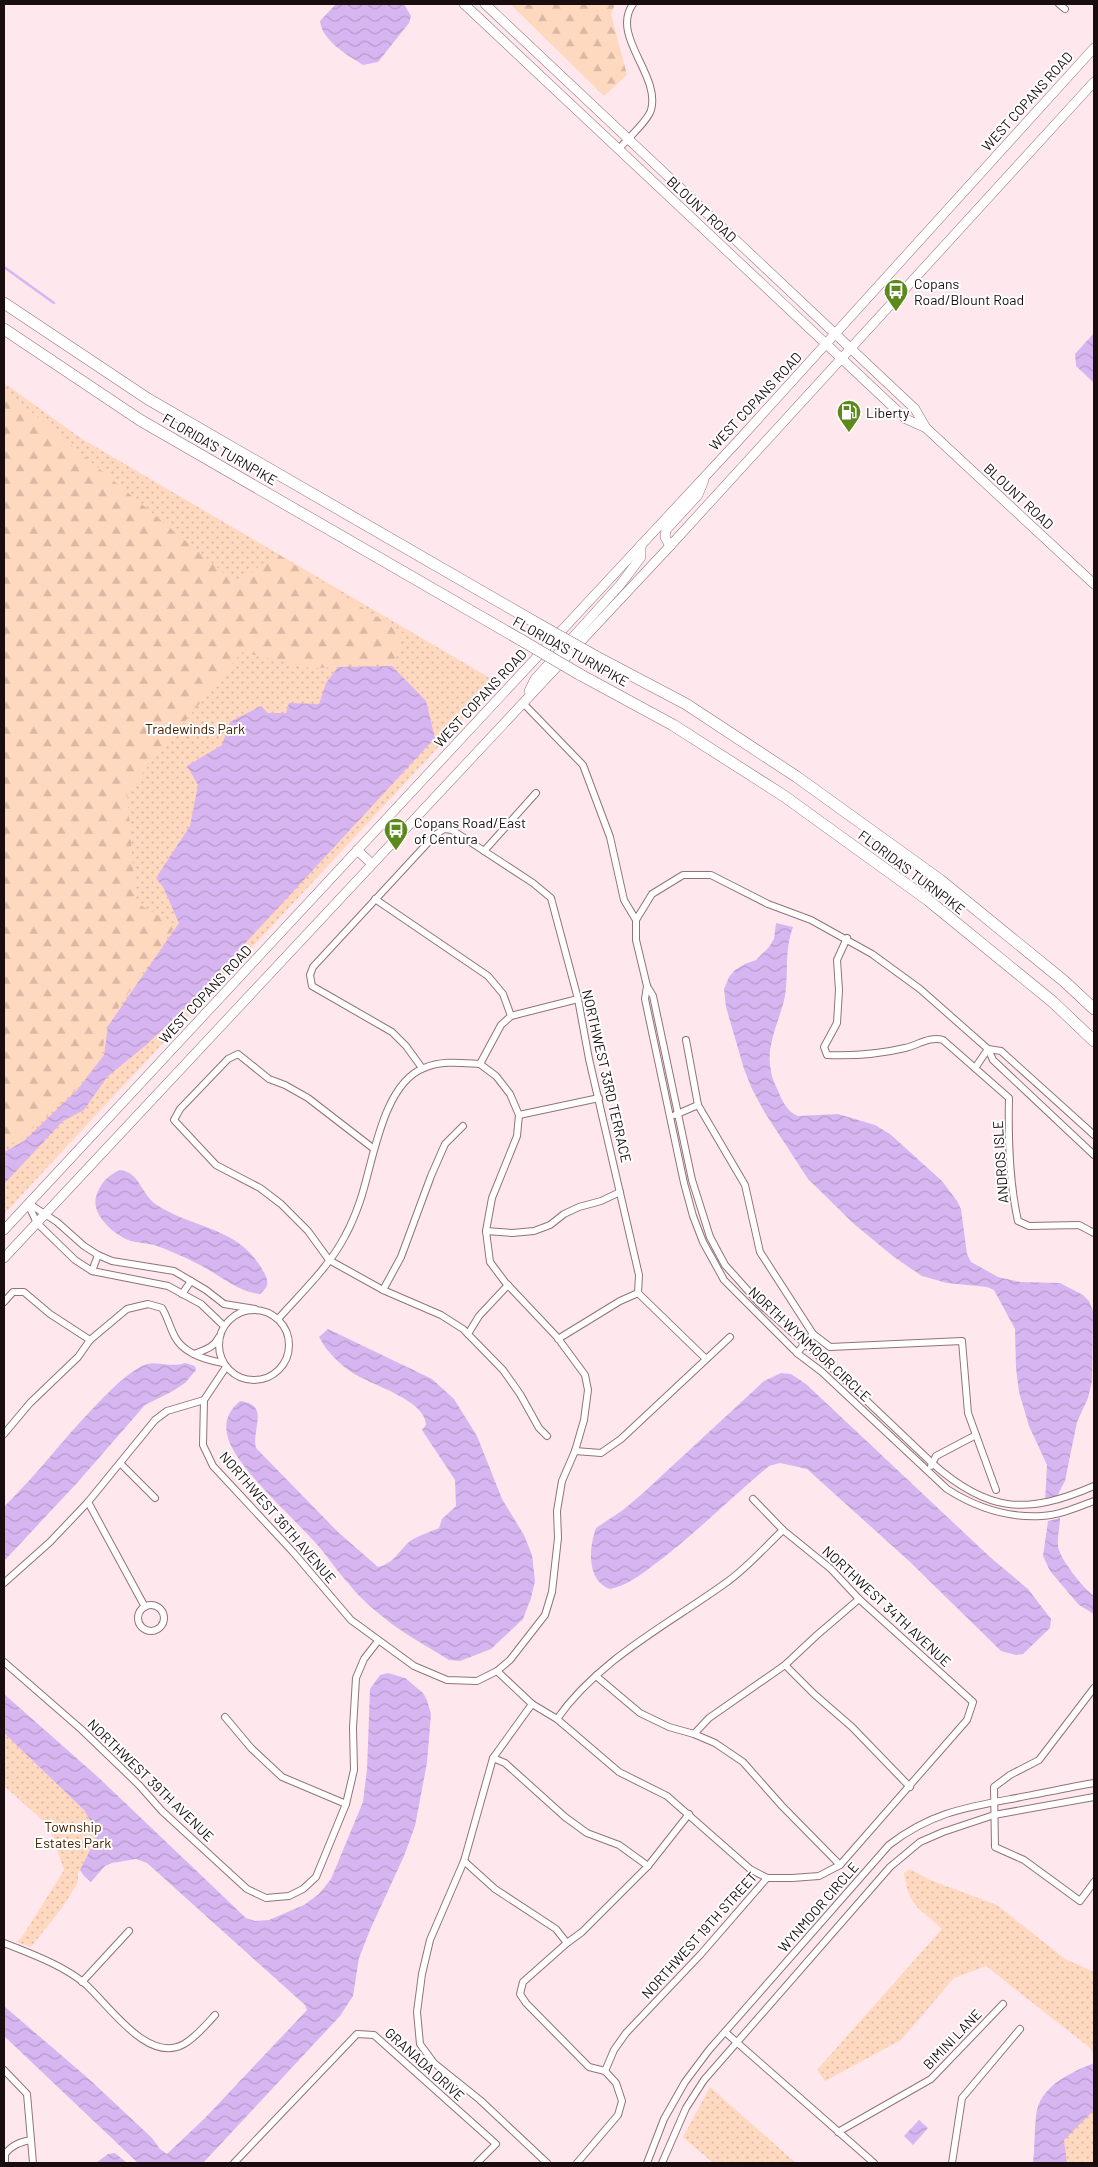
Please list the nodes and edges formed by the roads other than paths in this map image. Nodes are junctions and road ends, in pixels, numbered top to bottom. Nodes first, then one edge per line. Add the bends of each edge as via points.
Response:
1 (464, 4) edge
2 (485, 4) edge
3 (633, 4) edge
4 (1059, 4) edge
5 (1065, 9) dead end
6 (1094, 48) edge
7 (1094, 82) edge
8 (628, 138) junction
9 (619, 149) junction
10 (4, 303) edge
11 (4, 329) edge
12 (835, 333) junction
13 (826, 344) junction
14 (850, 348) junction
15 (840, 358) junction
16 (926, 428) junction
17 (707, 472) junction
18 (641, 544) junction
19 (670, 546) junction
20 (1094, 584) edge
21 (523, 703) junction
22 (536, 793) dead end
23 (358, 850) junction
24 (484, 851) junction
25 (372, 864) junction
26 (375, 899) junction
27 (636, 920) junction
28 (847, 938) junction
29 (578, 999) junction
30 (1094, 1009) edge
31 (511, 1016) junction
32 (686, 1040) dead end
33 (1094, 1041) edge
34 (988, 1049) junction
35 (480, 1064) junction
36 (422, 1068) junction
37 (975, 1068) junction
38 (599, 1098) junction
39 (698, 1105) junction
40 (519, 1115) junction
41 (675, 1116) junction
42 (463, 1126) dead end
43 (1094, 1135) edge
44 (374, 1149) junction
45 (1094, 1155) edge
46 (620, 1192) junction
47 (28, 1204) junction
48 (46, 1213) junction
49 (36, 1223) junction
50 (4, 1230) edge
51 (486, 1231) junction
52 (1094, 1233) edge
53 (98, 1255) junction
54 (4, 1258) edge
55 (329, 1260) junction
56 (92, 1271) junction
57 (191, 1281) junction
58 (508, 1285) junction
59 (384, 1290) junction
60 (638, 1293) junction
61 (182, 1294) junction
62 (4, 1302) edge
63 (255, 1309) junction
64 (278, 1318) junction
65 (224, 1326) junction
66 (468, 1334) junction
67 (813, 1334) junction
68 (220, 1336) junction
69 (730, 1337) dead end
70 (558, 1339) junction
71 (90, 1340) junction
72 (803, 1344) junction
73 (797, 1353) junction
74 (194, 1354) junction
75 (706, 1359) junction
76 (225, 1365) junction
77 (204, 1400) junction
78 (4, 1434) edge
79 (547, 1436) dead end
80 (976, 1436) junction
81 (575, 1451) junction
82 (120, 1463) junction
83 (932, 1463) junction
84 (928, 1471) junction
85 (1094, 1486) edge
86 (996, 1490) dead end
87 (155, 1498) dead end
88 (753, 1499) dead end
89 (1094, 1501) edge
90 (88, 1502) junction
91 (783, 1530) junction
92 (4, 1583) edge
93 (859, 1599) junction
94 (145, 1607) junction
95 (378, 1641) junction
96 (4, 1662) edge
97 (785, 1665) junction
98 (497, 1671) junction
99 (596, 1676) junction
100 (1094, 1688) edge
101 (973, 1702) joint
102 (532, 1704) junction
103 (225, 1717) dead end
104 (557, 1719) junction
105 (694, 1734) junction
106 (493, 1758) junction
107 (1094, 1783) edge
108 (910, 1787) junction
109 (1094, 1797) edge
110 (994, 1802) junction
111 (346, 1804) junction
112 (689, 1814) junction
113 (994, 1815) junction
114 (464, 1861) junction
115 (840, 1865) junction
116 (648, 1866) junction
117 (767, 1878) junction
118 (1094, 1882) edge
119 (129, 1931) dead end
120 (4, 1943) edge
121 (567, 1943) junction
122 (82, 1982) junction
123 (1003, 2004) dead end
124 (215, 2015) dead end
125 (1020, 2030) dead end
126 (725, 2032) junction
127 (737, 2042) junction
128 (4, 2070) edge
129 (605, 2071) junction
130 (838, 2132) junction
131 (31, 2140) junction
132 (5, 2163) edge
133 (32, 2163) edge
134 (234, 2163) edge
135 (477, 2163) edge
136 (547, 2163) edge
137 (577, 2163) edge
138 (647, 2163) edge
139 (662, 2163) edge
140 (874, 2163) edge
141 (952, 2163) edge

1 - 9 main road, BLOUNT ROAD
2 - 8 main road, BLOUNT ROAD
3 - 8 street via 629,8 626,29 653,93 650,112
4 - 5 street
6 - 12 main road, WEST COPANS ROAD
7 - 14 main road
8 - 9 street
8 - 12 main road, BLOUNT ROAD
9 - 13 main road, BLOUNT ROAD
10 - 30 highway, FLORIDA'S TURNPIKE, bridge via 148,399 538,624 686,704 798,777 940,880
11 - 33 highway, FLORIDA'S TURNPIKE, bridge via 140,420 579,674 673,724 784,796 928,900 1053,1002
12 - 13 main road, WEST COPANS ROAD
12 - 14 main road, BLOUNT ROAD
13 - 15 main road, BLOUNT ROAD
13 - 17 main road, WEST COPANS ROAD
14 - 15 main road
14 - 16 main road, BLOUNT ROAD via 915,409
15 - 16 main road, BLOUNT ROAD via 906,419
15 - 19 main road
16 - 20 main road, BLOUNT ROAD
17 - 18 main road, WEST COPANS ROAD
17 - 19 main road via 698,495 666,530 665,537
18 - 21 main road via 641,556 625,578 535,679
18 - 23 main road, WEST COPANS ROAD
19 - 21 main road
21 - 25 main road
21 - 27 street via 582,765 610,837 624,900
22 - 24 street
23 - 25 main road
23 - 47 main road, WEST COPANS ROAD
24 - 26 street, NORTHWEST 33RD TERRACE via 452,830 444,829
24 - 29 street, NORTHWEST 33RD TERRACE via 551,898
25 - 48 main road
26 - 31 street via 488,976 503,994
26 - 36 street via 313,967 310,975 312,986 392,1032
27 - 28 street via 652,894 683,875 712,875 768,904
27 - 41 street, NORTH WYNMOOR CIRCLE via 636,940 647,986 645,999
28 - 34 street via 920,989
28 - 37 street, ANDROS ISLE via 837,960 837,1023 824,1047 827,1055 896,1050 936,1038 943,1040
29 - 31 street
29 - 38 street, NORTHWEST 33RD TERRACE
31 - 35 street via 501,1025
32 - 39 street
34 - 37 street
34 - 43 street via 1000,1051
34 - 45 street via 993,1060
35 - 36 street via 444,1063
35 - 40 street via 496,1076 510,1094
36 - 44 street via 406,1082 394,1100
37 - 52 street, ANDROS ISLE via 1009,1098 1009,1145 1018,1222 1029,1226 1079,1225
38 - 40 street
38 - 46 street, NORTHWEST 33RD TERRACE
39 - 41 street
39 - 67 street via 745,1185 760,1252
40 - 51 street via 517,1136 492,1198
41 - 72 street, NORTH WYNMOOR CIRCLE via 710,1237 725,1265
41 - 73 street, NORTH WYNMOOR CIRCLE via 684,1183 704,1242 724,1280
42 - 59 street via 445,1144 402,1257
44 - 55 street via 360,1201 345,1237
44 - 55 street via 308,1098 269,1078 238,1054 228,1058 180,1108 174,1120 216,1165 260,1188 281,1204 308,1231
46 - 51 street via 579,1206 550,1225 534,1231
46 - 60 street, NORTHWEST 33RD TERRACE via 639,1276
47 - 48 street
47 - 49 street
47 - 50 main road, WEST COPANS ROAD
48 - 49 main road
48 - 53 street
49 - 54 main road
49 - 56 street via 75,1260
51 - 58 street via 490,1262
53 - 56 street
53 - 57 street via 112,1261 174,1271
55 - 59 street
55 - 64 street
56 - 61 street via 168,1286
57 - 61 street
57 - 63 street via 224,1304
58 - 66 street via 479,1316
58 - 70 street
59 - 66 street via 441,1315
60 - 70 street
60 - 75 street
61 - 65 street via 200,1304
62 - 71 street via 13,1292 24,1292
63 - 64 street
63 - 65 street via 238,1314
64 - 76 street via 286,1331 289,1346 282,1366 273,1374 253,1380 243,1378
65 - 68 street
66 - 79 street via 503,1370
67 - 72 street
67 - 80 street via 830,1347 962,1342 968,1413
68 - 74 street via 210,1348
68 - 76 street via 220,1354
69 - 75 street
70 - 81 street via 584,1375 588,1390
71 - 74 street via 127,1309 148,1304 162,1308 176,1338 183,1348
71 - 78 street via 78,1357 30,1403
72 - 73 street
72 - 83 street, NORTH WYNMOOR CIRCLE
73 - 84 street, NORTH WYNMOOR CIRCLE via 822,1372
74 - 76 street
75 - 81 street via 621,1439 601,1453
76 - 77 street
77 - 82 street via 167,1411 155,1420
77 - 95 street, NORTHWEST 36TH AVENUE via 203,1445 213,1466 351,1620
80 - 83 street via 936,1456
80 - 86 street
81 - 98 street via 562,1481 552,1592 545,1615 523,1646
82 - 87 street
82 - 90 street
83 - 84 street
83 - 85 street, NORTH WYNMOOR CIRCLE via 976,1496 1011,1506 1066,1499
84 - 89 street, NORTH WYNMOOR CIRCLE via 968,1503 1001,1513 1042,1516
88 - 91 street, NORTHWEST 34TH AVENUE
90 - 92 street
90 - 94 street
91 - 93 street, NORTHWEST 34TH AVENUE via 831,1569
91 - 99 street via 730,1580 626,1650
93 - 97 street
93 - 101 street, NORTHWEST 34TH AVENUE
94 - 94 street via 138,1618 141,1626 148,1630 157,1629 162,1624 162,1612 156,1606
95 - 98 street, NORTHWEST 36TH AVENUE via 414,1666 447,1680 477,1681
95 - 111 street via 364,1659 356,1678 354,1770
96 - 111 street, NORTHWEST 39TH AVENUE via 82,1730 246,1889 266,1898 289,1896 316,1877
97 - 105 street via 709,1718
97 - 108 street
98 - 102 street
99 - 104 street
99 - 105 street via 640,1713 669,1727
100 - 110 street via 1039,1760 994,1787
101 - 108 street, NORTHWEST 19TH STREET via 967,1720
102 - 104 street
102 - 106 street
103 - 111 street via 251,1748 282,1777
104 - 112 street via 619,1772 667,1796
105 - 115 street via 716,1743 743,1762
106 - 114 street
106 - 116 street via 505,1763 565,1817 588,1833 619,1845
107 - 110 street, WYNMOOR CIRCLE
108 - 115 street, NORTHWEST 19TH STREET
109 - 113 street, WYNMOOR CIRCLE
110 - 113 street
110 - 126 street, WYNMOOR CIRCLE via 959,1808 928,1820 889,1845
112 - 116 street
112 - 117 street via 750,1869
113 - 118 street via 995,1847 1024,1860 1080,1901
113 - 127 street, WYNMOOR CIRCLE via 920,1842 890,1867
114 - 121 street via 495,1889 556,1929
114 - 136 street via 430,1940 417,2012 420,2044 434,2063 480,2100
115 - 117 street, NORTHWEST 19TH STREET via 819,1876
116 - 121 street
117 - 129 street, NORTHWEST 19TH STREET via 626,2033
119 - 122 street
120 - 122 street via 56,1965
121 - 129 street via 523,1982 520,1994 589,2067
122 - 124 street via 136,2034 157,2048 183,2045
123 - 130 street, BIMINI LANE via 931,2079
125 - 141 street via 962,2098
126 - 127 street
126 - 138 street, WYNMOOR CIRCLE via 685,2082 664,2119
127 - 130 street
127 - 139 street, WYNMOOR CIRCLE via 704,2080 686,2108
128 - 131 street via 27,2094
129 - 137 street via 616,2083 622,2100 618,2115
130 - 140 street
131 - 132 street via 17,2143 8,2150
131 - 133 street
134 - 135 street, GRANADA DRIVE via 357,2034 374,2035 496,2144

